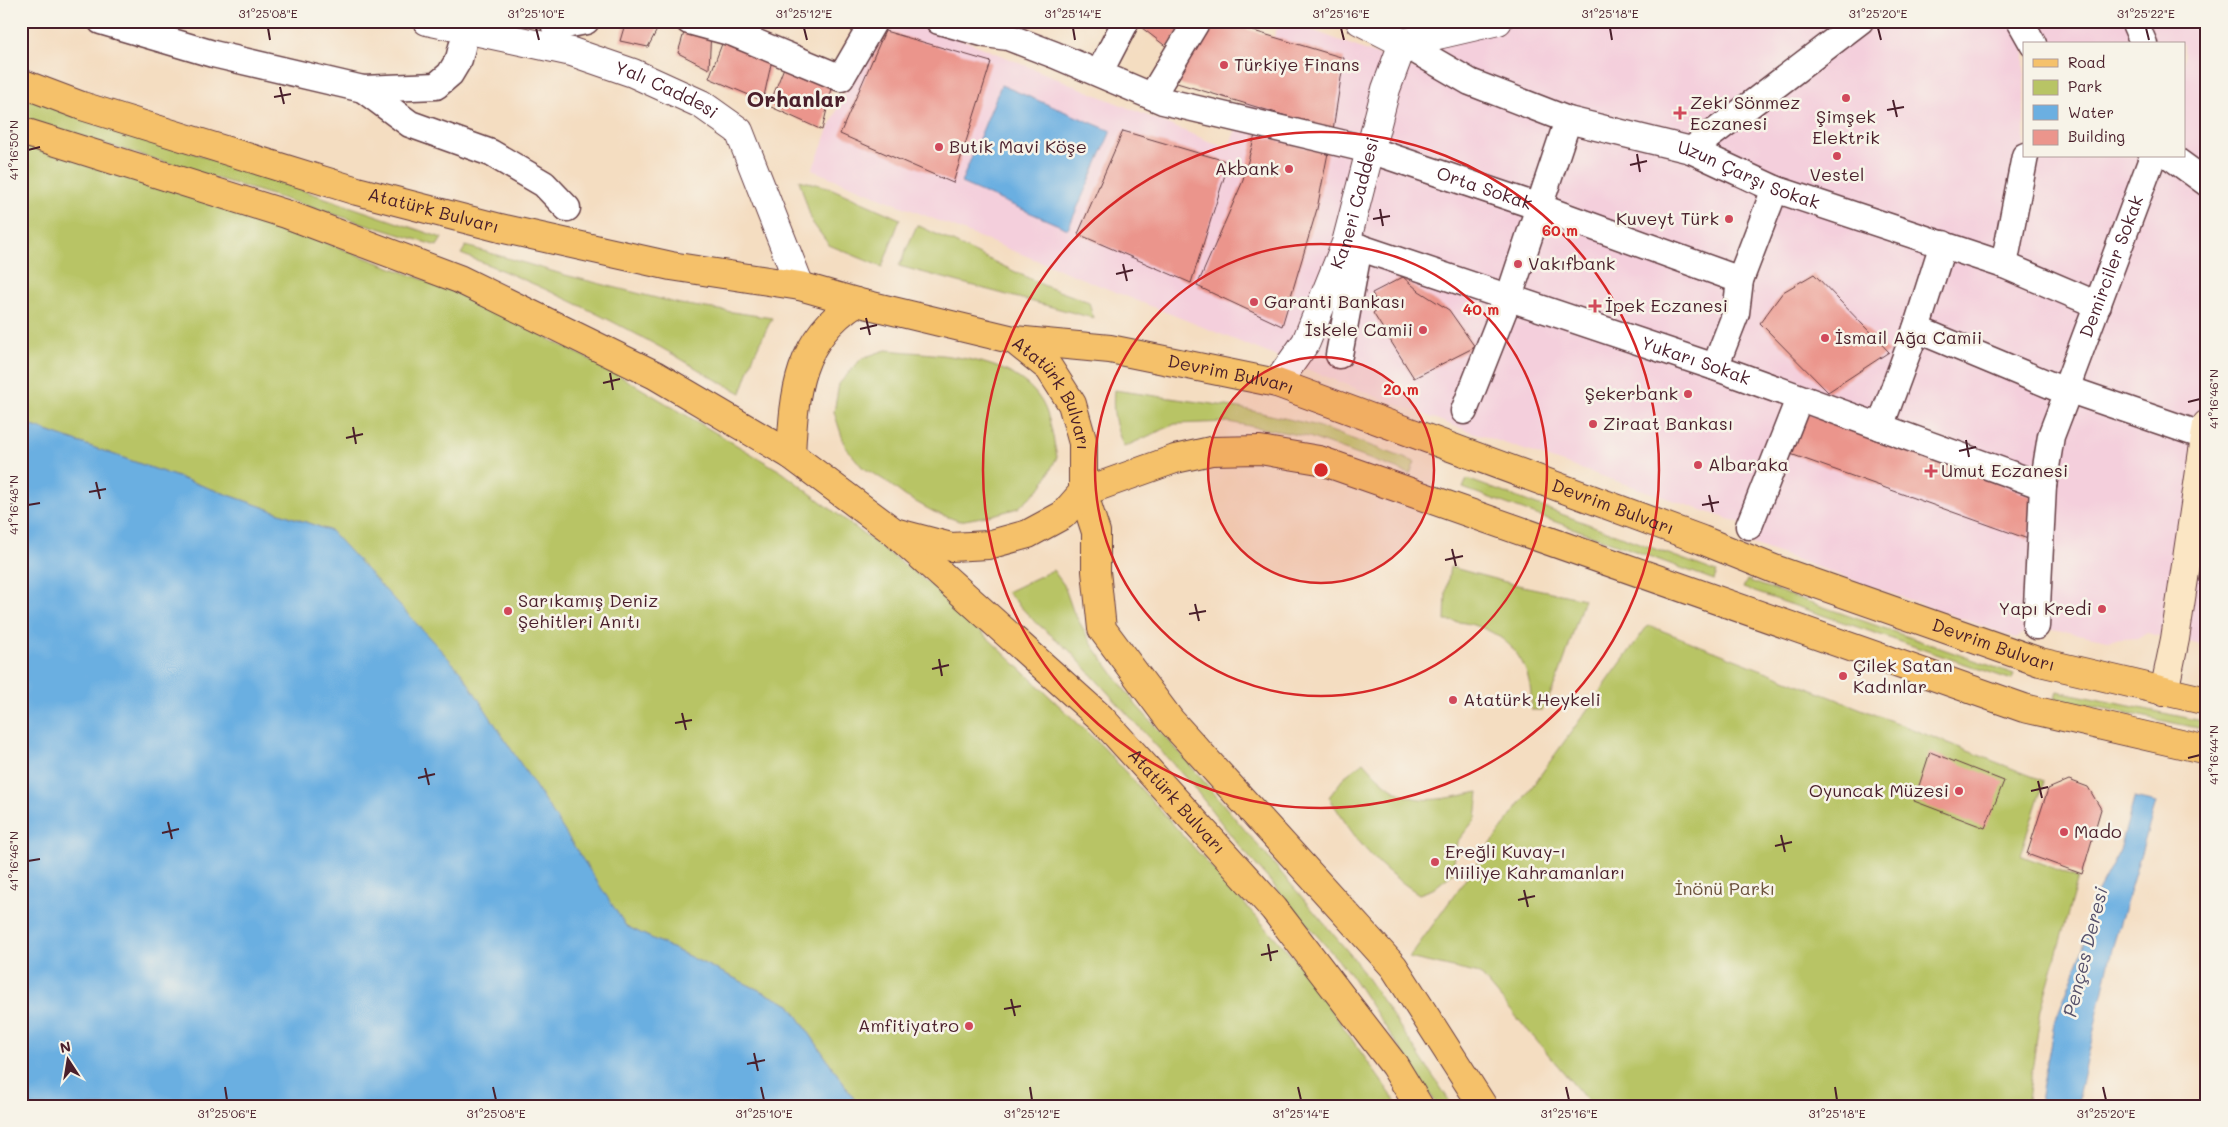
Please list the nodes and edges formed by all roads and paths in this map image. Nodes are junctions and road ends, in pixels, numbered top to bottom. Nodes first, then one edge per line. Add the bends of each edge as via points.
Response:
1 (101, 21) edge
2 (427, 21) edge
3 (586, 21) edge
4 (689, 21) edge
5 (874, 21) edge
6 (939, 21) edge
7 (1126, 21) edge
8 (1197, 21) edge
9 (1360, 21) edge
10 (1498, 21) edge
11 (1860, 21) edge
12 (2020, 21) edge
13 (2134, 21) edge
14 (556, 24) edge
15 (989, 28) edge
16 (2032, 42) edge
17 (2143, 42) edge
18 (1403, 43) junction
19 (462, 47) dead end
20 (1099, 73) junction
21 (21, 84) edge
22 (362, 89) junction
23 (1152, 96) junction
24 (1568, 120) junction
25 (21, 131) edge
26 (1370, 150) junction
27 (1691, 150) junction
28 (2026, 158) edge
29 (2152, 158) edge
30 (2173, 158) edge
31 (2207, 183) edge
32 (1775, 189) junction
33 (1539, 206) junction
34 (567, 208) dead end
35 (1943, 244) junction
36 (1352, 245) junction
37 (2004, 265) junction
38 (1740, 280) junction
39 (800, 286) junction
40 (1508, 297) junction
41 (856, 302) junction
42 (2098, 305) junction
43 (1916, 329) junction
44 (1014, 340) junction
45 (1339, 355) dead end
46 (1715, 367) junction
47 (1277, 383) junction
48 (2067, 390) junction
49 (1799, 398) junction
50 (1464, 411) dead end
51 (1880, 427) junction
52 (2206, 433) edge
53 (791, 455) junction
54 (2043, 486) junction
55 (1083, 492) junction
56 (1749, 526) dead end
57 (894, 532) junction
58 (2036, 626) dead end
59 (2164, 692) junction
60 (2207, 700) edge
61 (2207, 750) edge
62 (1419, 1106) edge
63 (1483, 1106) edge

1 - 22 street via 213,54
2 - 39 street, Yalı Caddesi via 572,52 633,73 701,104 739,131
3 - 14 street
4 - 5 street via 733,33 841,78
6 - 15 street, Orta Sokak
7 - 20 street
8 - 23 street
9 - 18 street
10 - 18 street
11 - 27 street
12 - 16 street
13 - 17 street
15 - 20 street, Orta Sokak
18 - 24 street, Uzun Çarşı Sokak via 1470,82
18 - 26 street, Kaneri Caddesi via 1386,89
19 - 22 street via 460,59 450,74 436,86
20 - 23 street, Orta Sokak
21 - 39 main road, Atatürk Bulvarı via 357,191 500,228 671,266
22 - 34 street via 410,124 498,158 544,184
23 - 26 street, Orta Sokak
24 - 27 street, Uzun Çarşı Sokak
24 - 33 street
25 - 53 main road, Atatürk Bulvarı via 286,214 459,279 655,375
26 - 33 street, Orta Sokak
26 - 36 street, Kaneri Caddesi
27 - 32 street, Uzun Çarşı Sokak
28 - 37 street
29 - 42 street, Demirciler Sokak
30 - 31 street
32 - 35 street, Uzun Çarşı Sokak
32 - 38 street
33 - 38 street, Orta Sokak
33 - 40 street
35 - 37 street, Uzun Çarşı Sokak
35 - 43 street
36 - 40 street, Yukarı Sokak
36 - 45 street
36 - 47 street, Kaneri Caddesi via 1306,342
37 - 42 street, Uzun Çarşı Sokak
38 - 46 street via 1736,313
39 - 41 main road, Atatürk Bulvarı
40 - 46 street, Yukarı Sokak
40 - 50 street
41 - 44 main road, Atatürk Bulvarı
41 - 53 main road via 825,328 811,350 798,381
42 - 48 street, Demirciler Sokak
43 - 48 street
43 - 51 street
44 - 47 main road, Devrim Bulvarı via 1110,349
44 - 55 main road, Atatürk Bulvarı via 1049,368 1072,404 1082,442
46 - 49 street, Yukarı Sokak
47 - 59 main road, Devrim Bulvarı via 1774,569 2031,659
48 - 52 street
48 - 54 street, Demirciler Sokak via 2051,436
49 - 51 street, Yukarı Sokak
49 - 56 street
51 - 54 street, Yukarı Sokak
52 - 59 main road via 2176,639
53 - 57 main road, Atatürk Bulvarı
54 - 58 street, Demirciler Sokak
55 - 57 main road, Atatürk Bulvarı via 1063,515 1028,534 988,544 951,547
55 - 61 main road via 1175,459 1211,451 1260,450 1318,460 2024,708
55 - 63 main road, Atatürk Bulvarı via 1096,532 1102,629 1170,720 1394,967
57 - 62 main road, Atatürk Bulvarı via 1101,718 1274,909 1394,1065
59 - 60 main road, Devrim Bulvarı

